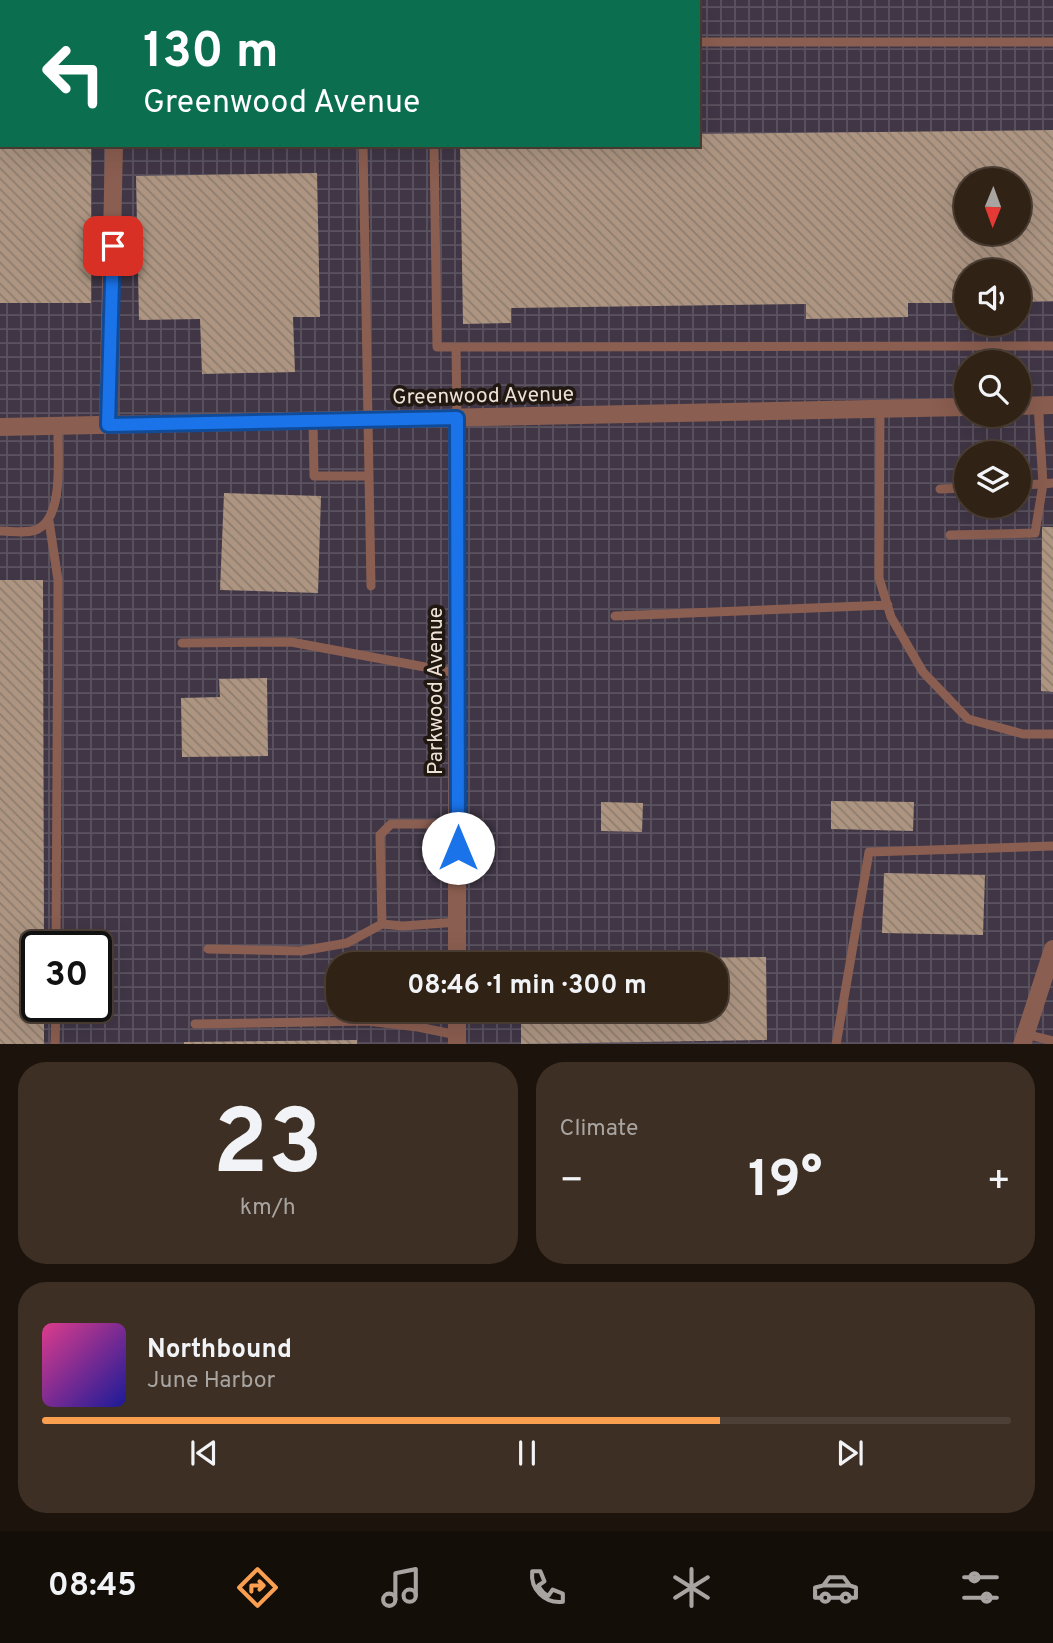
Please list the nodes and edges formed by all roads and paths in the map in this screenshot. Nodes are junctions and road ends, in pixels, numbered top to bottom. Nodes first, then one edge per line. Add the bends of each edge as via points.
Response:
1 (700, 42) edge
2 (1053, 42) edge
3 (114, 147) edge
4 (363, 147) edge
5 (434, 147) edge
6 (1053, 346) edge
7 (456, 347) junction
8 (1045, 405) edge
9 (954, 407) edge
10 (880, 409) junction
11 (457, 418) junction
12 (369, 420) junction
13 (313, 421) junction
14 (108, 425) junction
15 (58, 426) junction
16 (0, 427) edge
17 (369, 477) junction
18 (1048, 483) edge
19 (954, 488) edge
20 (940, 489) dead end
21 (49, 521) junction
22 (0, 531) edge
23 (950, 536) dead end
24 (370, 586) dead end
25 (888, 605) junction
26 (615, 616) dead end
27 (181, 643) dead end
28 (457, 673) junction
29 (1053, 734) edge
30 (458, 824) junction
31 (1053, 846) edge
32 (458, 922) junction
33 (382, 924) junction
34 (56, 931) edge
35 (208, 949) dead end
36 (1053, 949) edge
37 (457, 952) edge
38 (56, 1022) edge
39 (457, 1022) edge
40 (195, 1024) dead end
41 (1024, 1039) edge
42 (457, 1040) edge
43 (1053, 1041) edge
44 (55, 1044) edge
45 (836, 1044) edge

1 - 2 lane
3 - 14 street
4 - 12 lane
5 - 7 lane via 437,347
6 - 7 lane
7 - 11 lane
8 - 18 lane
9 - 10 street, Greenwood Avenue
10 - 11 street, Greenwood Avenue
10 - 25 lane via 879,578
11 - 12 street, Greenwood Avenue
11 - 28 street, Parkwood Avenue
12 - 13 street, Greenwood Avenue
12 - 17 lane
13 - 14 street, Greenwood Avenue
13 - 17 lane via 314,476
14 - 15 street, Greenwood Avenue
15 - 16 street, Greenwood Avenue
15 - 21 lane via 56,505
17 - 24 lane
18 - 23 lane via 1035,533
19 - 20 lane
21 - 22 lane via 36,531
21 - 34 lane via 58,580
25 - 26 lane
25 - 29 lane via 923,672 968,719 1023,734
27 - 28 lane via 292,642
28 - 30 street, Parkwood Avenue
30 - 32 street, Parkwood Avenue
30 - 33 lane via 391,824 380,835
31 - 45 lane via 869,852
32 - 33 lane
32 - 37 street, Parkwood Avenue
33 - 35 lane via 347,943 301,951
36 - 41 street
38 - 44 lane
39 - 42 street
40 - 42 lane via 367,1021 418,1027
41 - 43 lane

